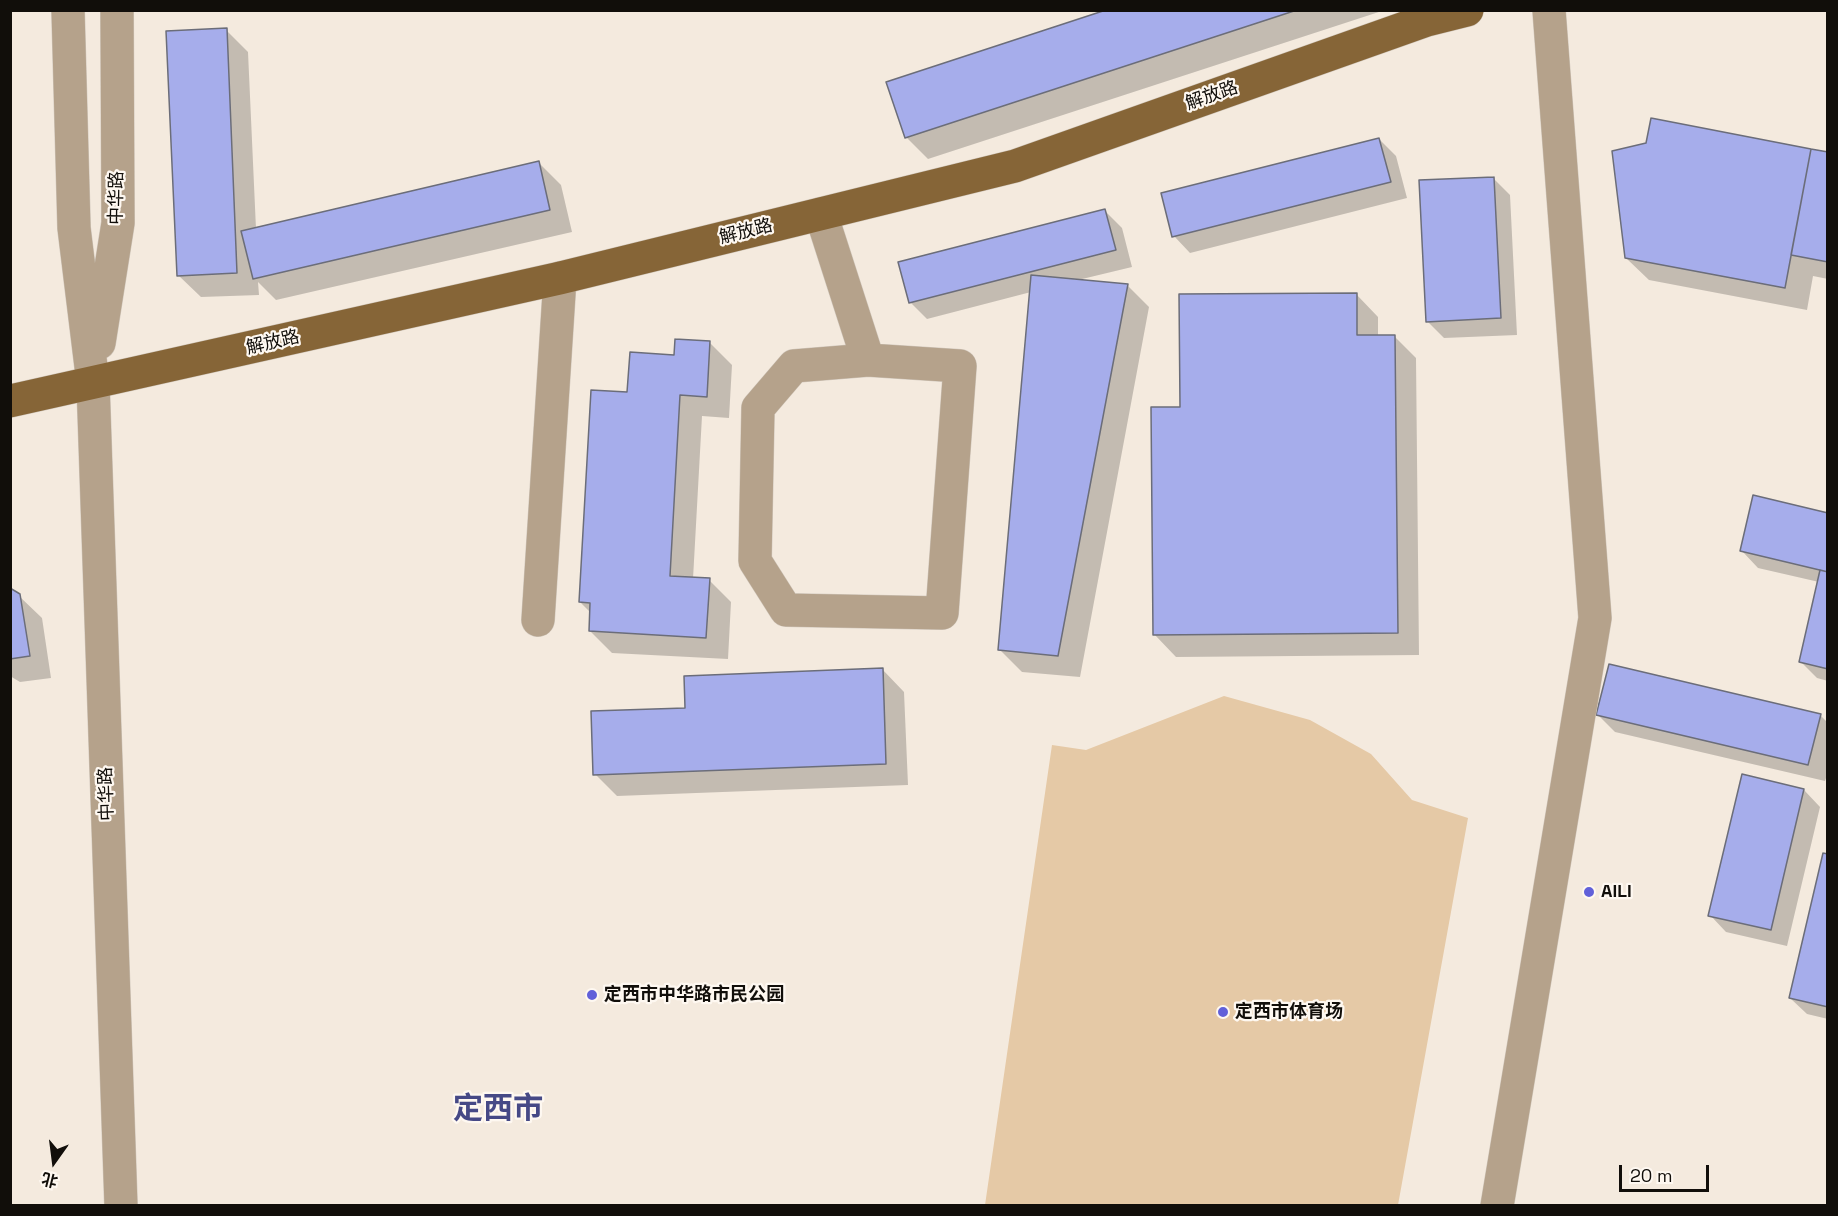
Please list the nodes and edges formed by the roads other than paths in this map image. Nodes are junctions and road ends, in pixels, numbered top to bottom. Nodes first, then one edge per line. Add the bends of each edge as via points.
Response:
1 (68, 10) edge
2 (117, 10) edge
3 (1467, 10) edge
4 (1549, 10) edge
5 (1426, 15) edge
6 (821, 214) junction
7 (560, 278) junction
8 (868, 360) junction
9 (93, 383) junction
10 (10, 402) edge
11 (538, 620) dead end
12 (122, 1206) edge
13 (1497, 1206) edge

1 - 9 street, 中华路 via 74,228
2 - 9 street, 中华路 via 118,223
3 - 5 main road, 解放路
4 - 13 street via 1594,618
5 - 6 main road, 解放路 via 1015,166
6 - 7 main road, 解放路
6 - 8 street
7 - 9 main road, 解放路
7 - 11 street
8 - 8 street via 960,366 942,613 786,610 755,561 758,408 794,366
9 - 10 main road, 解放路
9 - 12 street, 中华路

